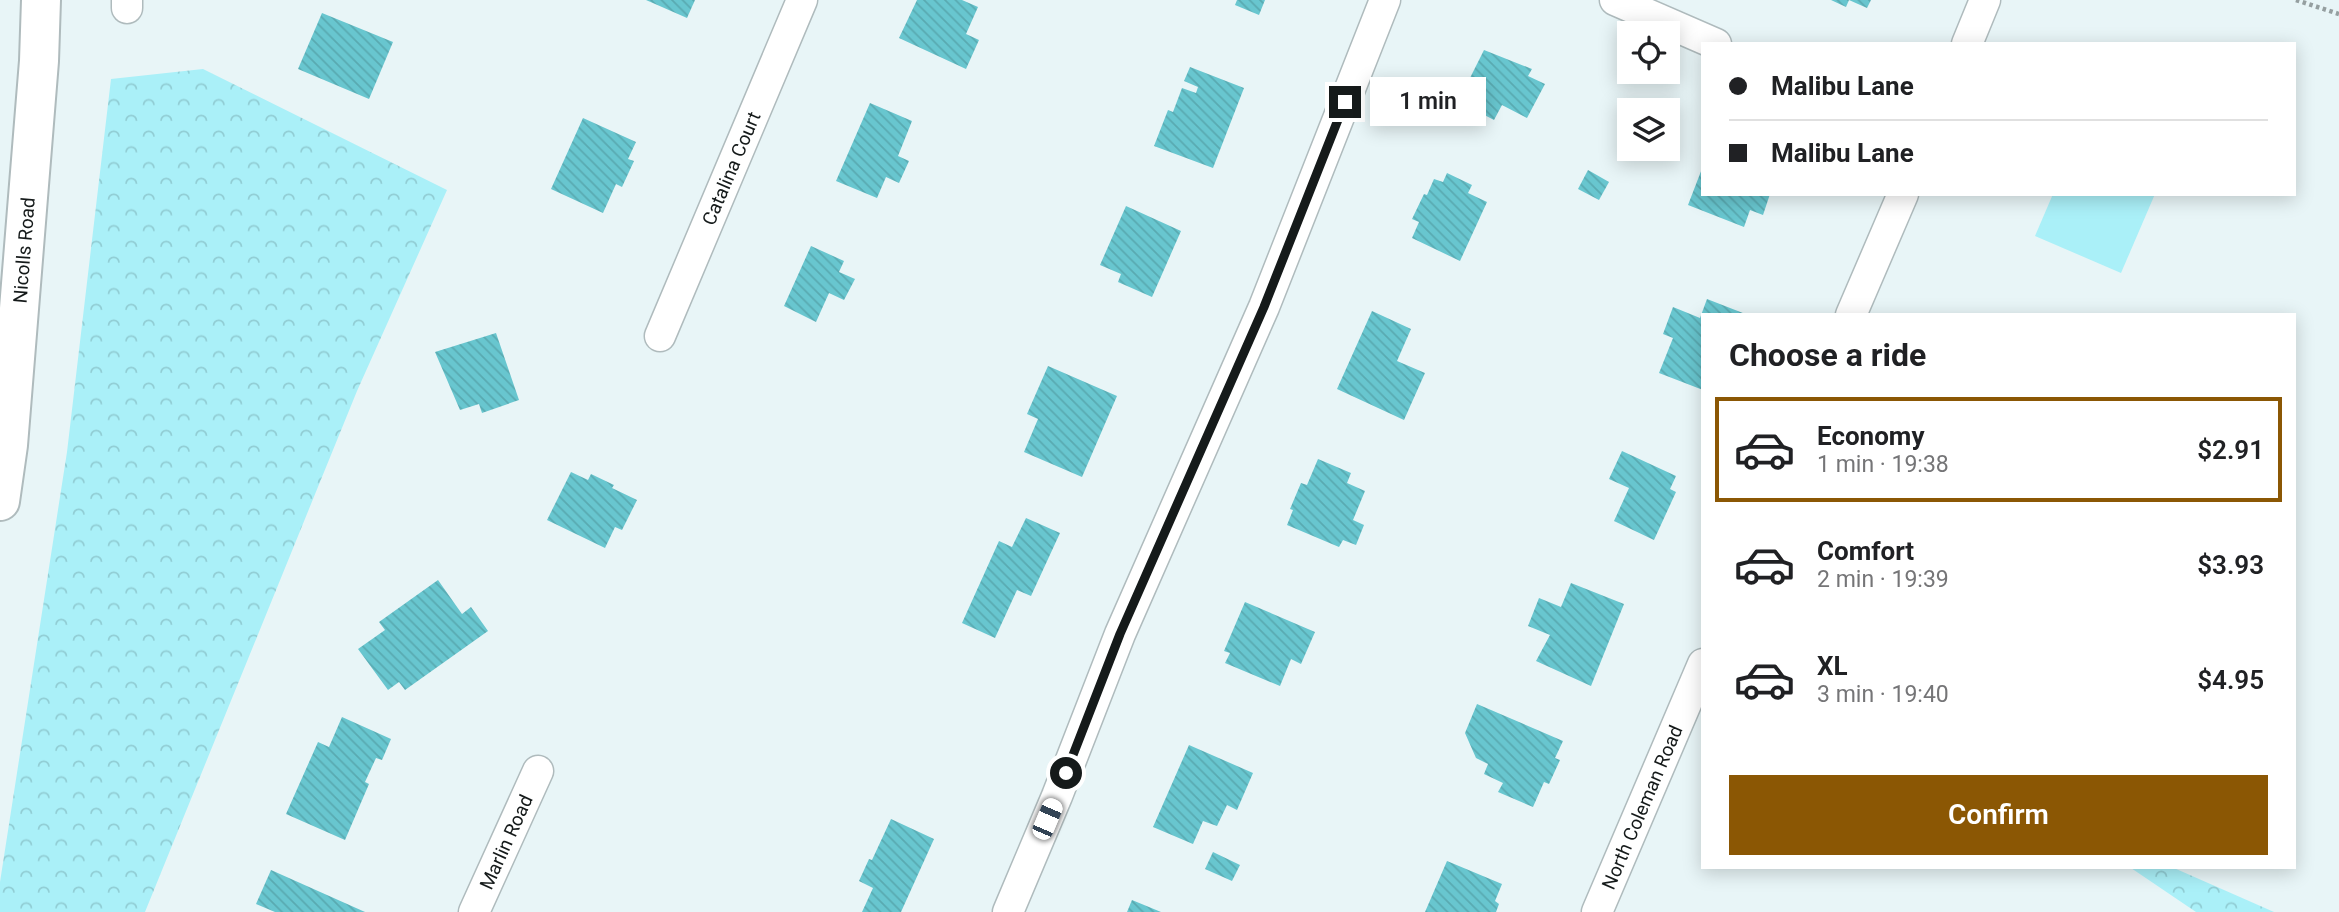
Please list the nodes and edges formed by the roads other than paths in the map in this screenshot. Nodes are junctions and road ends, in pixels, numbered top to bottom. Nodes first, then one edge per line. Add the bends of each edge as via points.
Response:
1 (41, 0) edge
2 (802, 0) edge
3 (1385, 0) edge
4 (1615, 0) edge
5 (1985, 0) edge
6 (1711, 42) edge
7 (1968, 42) edge
8 (1902, 196) edge
9 (1852, 313) edge
10 (660, 336) dead end
11 (0, 501) edge
12 (1701, 669) edge
13 (538, 771) dead end
14 (474, 912) edge
15 (1008, 912) edge
16 (1598, 912) edge

1 - 11 highway, Nicolls Road
2 - 10 street, Catalina Court
3 - 15 street via 1264,307 1120,634
4 - 6 street
5 - 7 street
8 - 9 street
12 - 16 street, North Coleman Road
13 - 14 street, Marlin Road

